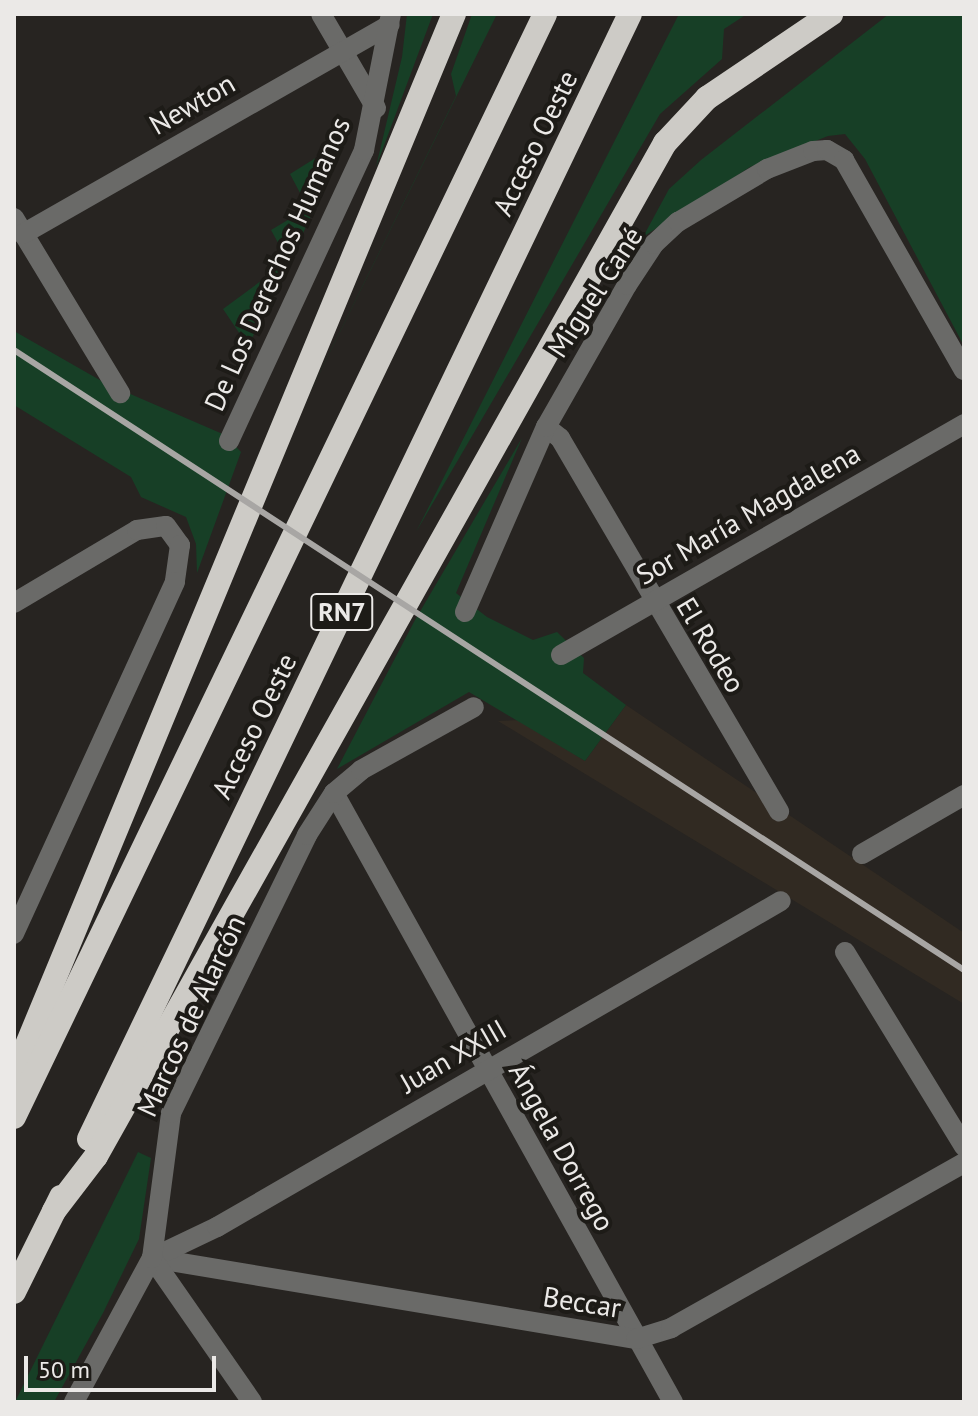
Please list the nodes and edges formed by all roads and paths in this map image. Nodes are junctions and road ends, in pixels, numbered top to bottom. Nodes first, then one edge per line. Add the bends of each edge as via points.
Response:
1 (321, 14) edge
2 (454, 14) edge
3 (545, 14) edge
4 (630, 14) edge
5 (831, 14) edge
6 (390, 20) edge
7 (342, 50) junction
8 (376, 108) junction
9 (19, 226) edge
10 (964, 370) edge
11 (120, 393) dead end
12 (964, 424) edge
13 (546, 427) junction
14 (229, 441) dead end
15 (651, 601) junction
16 (14, 603) edge
17 (465, 612) dead end
18 (561, 655) dead end
19 (474, 707) dead end
20 (334, 793) junction
21 (964, 795) edge
22 (779, 811) dead end
23 (862, 854) dead end
24 (781, 901) dead end
25 (14, 934) edge
26 (845, 952) dead end
27 (486, 1068) junction
28 (14, 1076) edge
29 (14, 1117) edge
30 (964, 1146) edge
31 (964, 1163) edge
32 (54, 1211) junction
33 (152, 1258) junction
34 (14, 1292) edge
35 (636, 1339) junction
36 (74, 1402) edge
37 (252, 1402) edge
38 (673, 1402) edge

1 - 7 street
2 - 28 highway
3 - 29 highway, Acceso Oeste / RN7
4 - 32 highway, Acceso Oeste / RN7
5 - 32 highway via 707,98 665,143 96,1156
6 - 7 street, Newton
6 - 8 street, De Los Derechos Humanos
7 - 8 street
7 - 9 street, Newton
8 - 14 street, De Los Derechos Humanos via 351,179
9 - 11 street
10 - 13 street, Miguel Cané via 860,183 844,160 827,150 813,151 767,169 678,222 654,244
12 - 15 street, Sor María Magdalena
13 - 15 street, El Rodeo via 560,438
13 - 17 street, Miguel Cané
15 - 18 street, Sor María Magdalena
15 - 22 street, El Rodeo
16 - 25 street via 137,530 166,526 176,534 181,553 175,582
19 - 20 street via 361,770
20 - 27 street, Ángela Dorrego
20 - 33 street, Marcos de Alarcón via 307,835 171,1113
21 - 23 street
24 - 27 street, Juan XXIII
26 - 30 street
27 - 33 street, Juan XXIII via 217,1227
27 - 35 street, Ángela Dorrego
31 - 35 street, Beccar via 671,1328
32 - 34 highway, Acceso Oeste / RN7
33 - 35 street, Beccar
33 - 36 street, Marcos de Alarcón
33 - 37 street
35 - 38 street, Ángela Dorrego

